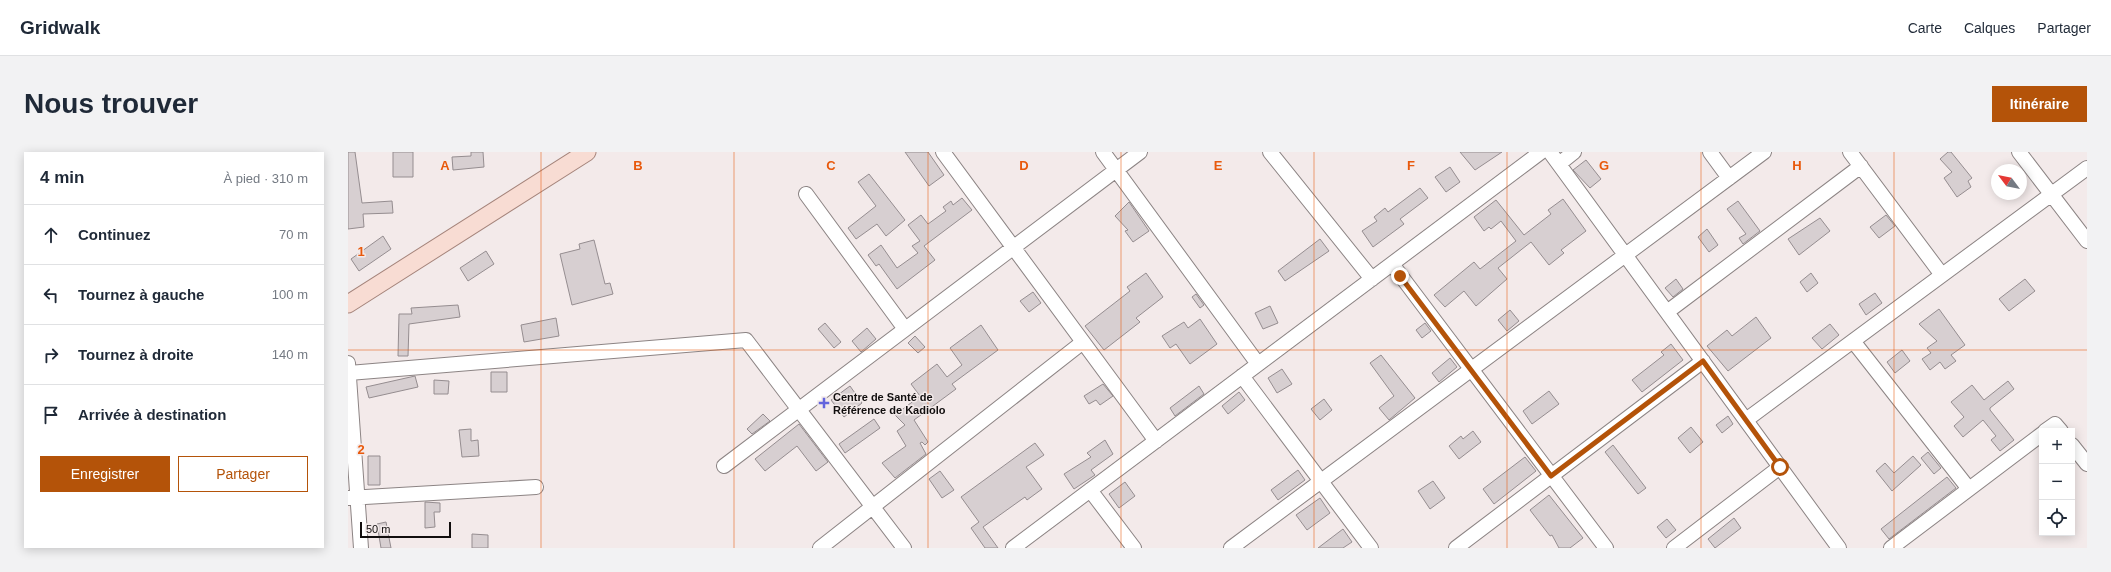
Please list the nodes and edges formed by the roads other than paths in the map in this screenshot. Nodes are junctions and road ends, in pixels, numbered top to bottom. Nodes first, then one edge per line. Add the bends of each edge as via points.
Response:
1 (587, 152) edge
2 (943, 152) edge
3 (1103, 152) edge
4 (1140, 152) edge
5 (1270, 152) edge
6 (1541, 152) edge
7 (1550, 152) edge
8 (1574, 152) edge
9 (1710, 152) edge
10 (1764, 152) edge
11 (1850, 152) edge
12 (2019, 152) edge
13 (1559, 164) junction
14 (1860, 166) junction
15 (2087, 168) edge
16 (1116, 170) junction
17 (1729, 178) junction
18 (806, 194) dead end
19 (2051, 194) junction
20 (2087, 241) edge
21 (1014, 248) junction
22 (1625, 255) junction
23 (1392, 264) junction
24 (1942, 275) junction
25 (1372, 279) junction
26 (348, 304) edge
27 (1667, 312) junction
28 (905, 329) junction
29 (1853, 341) junction
30 (1083, 342) junction
31 (1703, 361) junction
32 (1258, 364) junction
33 (348, 368) edge
34 (1471, 370) junction
35 (1242, 376) junction
36 (799, 410) junction
37 (1746, 420) junction
38 (2049, 428) edge
39 (2058, 428) edge
40 (2039, 436) edge
41 (1156, 441) junction
42 (2075, 449) edge
43 (2087, 464) edge
44 (724, 466) dead end
45 (1780, 467) junction
46 (1551, 476) junction
47 (1321, 481) junction
48 (536, 487) dead end
49 (1969, 489) junction
50 (1090, 490) junction
51 (353, 498) edge
52 (873, 507) junction
53 (362, 548) edge
54 (820, 548) edge
55 (904, 548) edge
56 (1013, 548) edge
57 (1134, 548) edge
58 (1231, 548) edge
59 (1371, 548) edge
60 (1456, 548) edge
61 (1606, 548) edge
62 (1674, 548) edge
63 (1839, 548) edge
64 (1891, 548) edge

1 - 26 main road
2 - 21 street
3 - 16 street
4 - 16 street
5 - 25 street
6 - 23 street
7 - 13 street
8 - 13 street
9 - 17 street
10 - 17 street
11 - 14 street
12 - 19 street
13 - 22 street
14 - 24 street
14 - 27 street
15 - 19 street
16 - 21 street
16 - 32 street
17 - 22 street
18 - 28 street
19 - 20 street
19 - 24 street
21 - 28 street
21 - 30 street
22 - 27 street
22 - 34 street
23 - 25 street
23 - 34 street
24 - 29 street
25 - 32 street
27 - 31 street
28 - 36 street
29 - 37 street
29 - 49 street
30 - 41 street
30 - 52 street
31 - 37 street
31 - 46 street
32 - 35 street
33 - 36 street via 746,340
33 - 51 street
34 - 46 street
34 - 47 street
35 - 41 street
35 - 47 street
36 - 44 street
36 - 52 street
37 - 45 street
38 - 39 street via 2055,424
40 - 49 street
41 - 50 street
42 - 43 street
45 - 62 street
45 - 63 street
46 - 60 street
46 - 61 street
47 - 58 street
47 - 59 street
48 - 51 street
49 - 64 street
50 - 56 street
50 - 57 street
51 - 53 street
52 - 54 street
52 - 55 street

